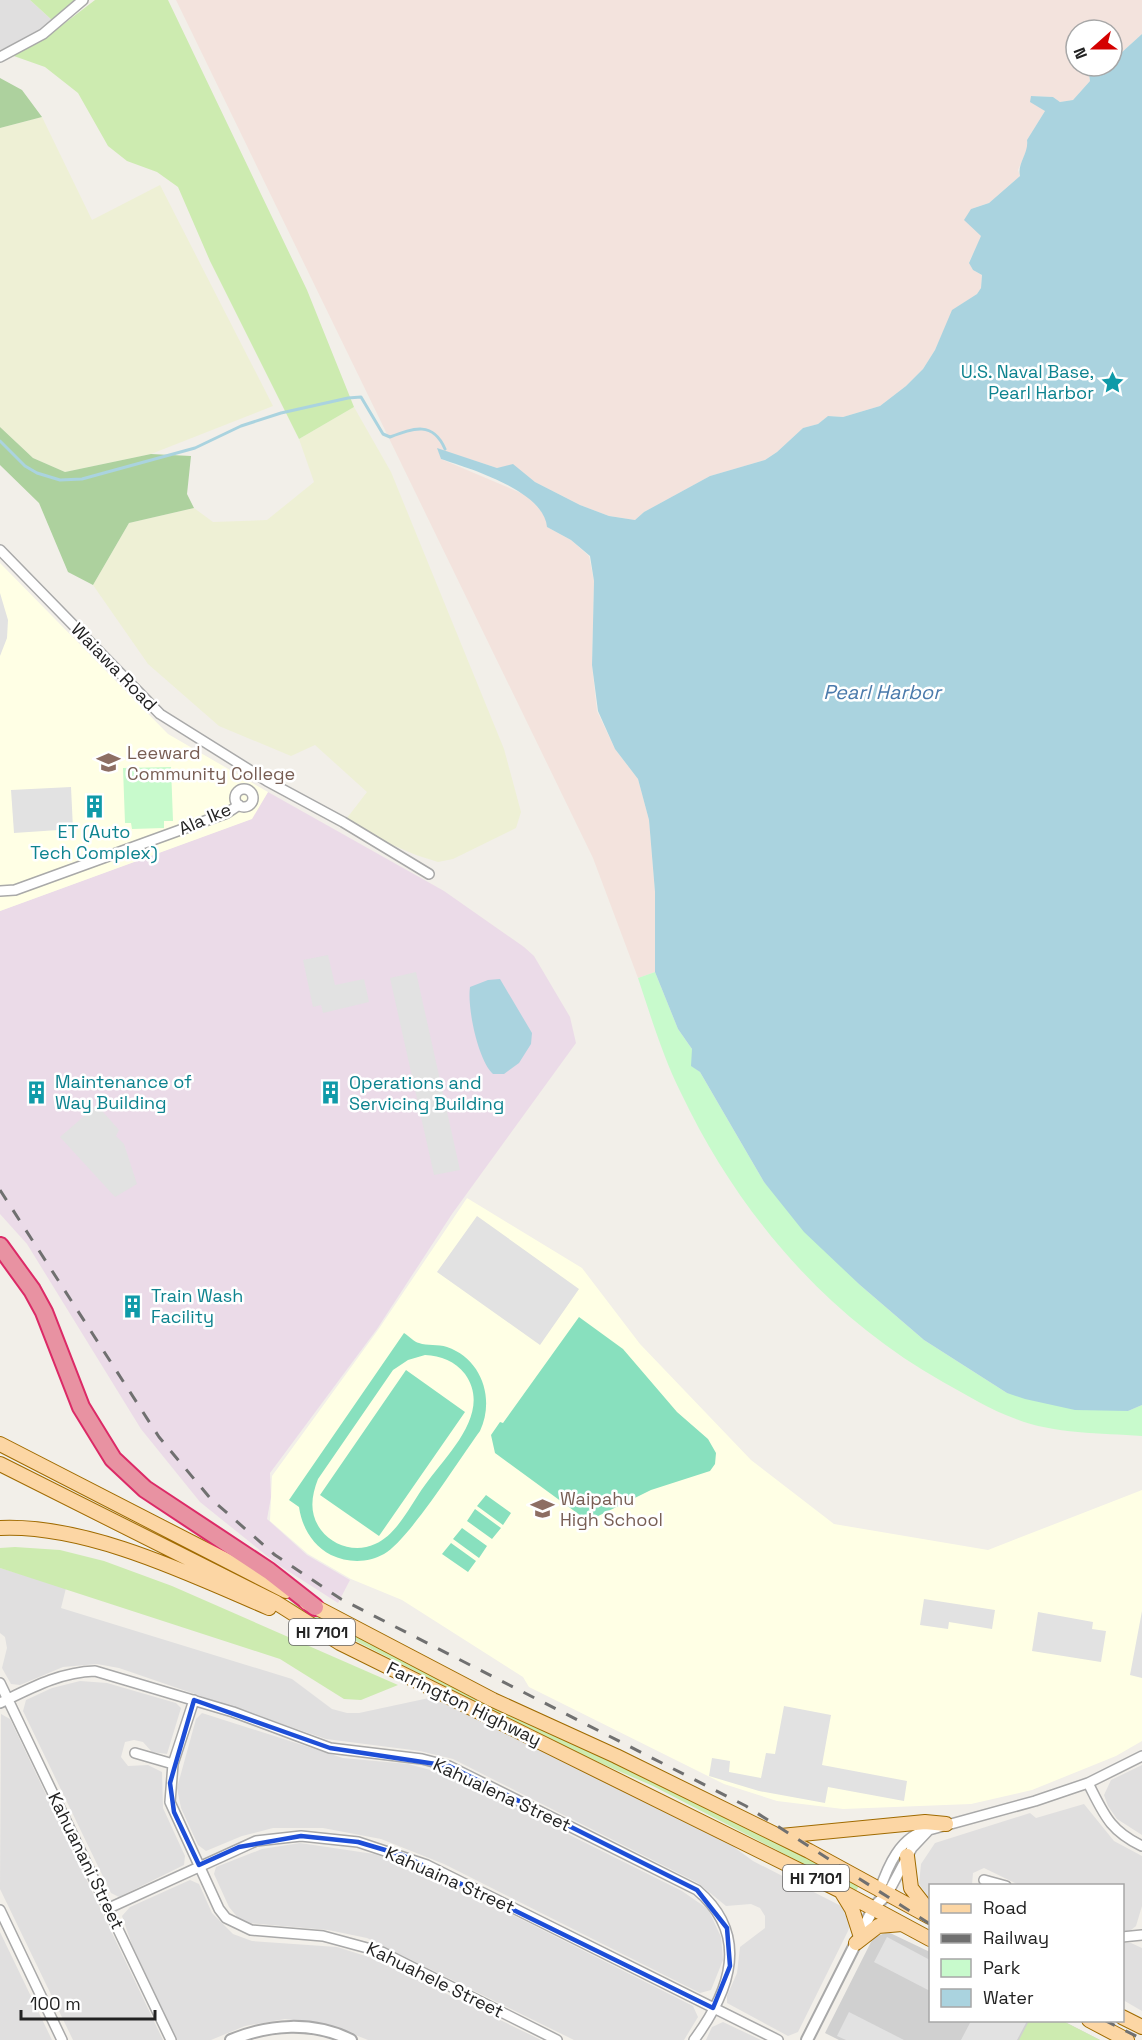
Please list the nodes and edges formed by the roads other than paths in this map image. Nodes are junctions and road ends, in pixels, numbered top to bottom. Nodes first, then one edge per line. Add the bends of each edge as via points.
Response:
1 (83, 0) edge
2 (0, 57) edge
3 (0, 550) edge
4 (239, 805) dead end
5 (429, 874) dead end
6 (0, 891) edge
7 (0, 1246) edge
8 (0, 1444) edge
9 (0, 1464) edge
10 (0, 1528) edge
11 (315, 1607) junction
12 (340, 1643) junction
13 (0, 1683) edge
14 (194, 1700) junction
15 (4, 1701) edge
16 (135, 1753) dead end
17 (1142, 1756) edge
18 (173, 1764) junction
19 (1088, 1783) junction
20 (946, 1824) junction
21 (929, 1830) junction
22 (773, 1835) junction
23 (1142, 1846) edge
24 (907, 1856) junction
25 (200, 1865) junction
26 (984, 1880) dead end
27 (999, 1884) edge
28 (841, 1891) junction
29 (884, 1891) junction
30 (874, 1907) junction
31 (109, 1908) junction
32 (0, 1910) edge
33 (929, 1912) edge
34 (929, 1916) edge
35 (907, 1926) junction
36 (1142, 1935) edge
37 (1124, 1937) edge
38 (929, 1938) edge
39 (858, 1939) junction
40 (713, 2008) junction
41 (1124, 2018) edge
42 (1093, 2022) edge
43 (1142, 2027) edge
44 (62, 2040) edge
45 (171, 2040) edge
46 (231, 2040) edge
47 (351, 2040) edge
48 (557, 2040) edge
49 (694, 2040) edge
50 (777, 2040) edge
51 (807, 2040) edge
52 (1127, 2040) edge

1 - 2 street via 43,34
3 - 5 street, Waiawa Road via 160,714
4 - 6 street, Ala Ike via 227,813 15,890
7 - 11 highway via 36,1297 81,1407 113,1459 145,1489 269,1571
8 - 11 main road, Farrington Highway / HI 7101
9 - 12 main road, Farrington Highway / HI 7101 via 275,1602
10 - 12 main road via 66,1533 111,1546 229,1591
11 - 22 main road, Farrington Highway / HI 7101 via 493,1700
12 - 28 main road, Farrington Highway / HI 7101
13 - 15 street, Kahuanani Street
14 - 15 street, Kahualena Street via 95,1671 81,1671 51,1678
14 - 18 street, Kahuahele Street
14 - 40 street, Kahualena Street via 330,1748 449,1766 697,1890 723,1920 731,1950 726,1982
15 - 31 street, Kahuanani Street
16 - 18 street
17 - 19 street
18 - 25 street, Kahuahele Street via 171,1802
19 - 20 street
19 - 23 street via 1109,1823 1125,1838
20 - 21 street
20 - 22 main road via 925,1822
21 - 24 street
21 - 29 street via 904,1842
22 - 29 main road, Farrington Highway / HI 7101
24 - 29 street
24 - 33 main road via 911,1888
25 - 31 street, Kahuaina Street
25 - 40 street, Kahuaina Street via 239,1846 276,1837 329,1838 380,1848 427,1866
25 - 48 street, Kahuahele Street via 219,1909 238,1926 271,1933 323,1936 365,1946
26 - 27 street
28 - 30 main road, Farrington Highway / HI 7101
28 - 39 main road via 852,1909
29 - 30 street
29 - 34 main road, Farrington Highway / HI 7101
30 - 35 main road, Farrington Highway / HI 7101
30 - 39 street
31 - 45 street, Kahuanani Street
32 - 44 street
35 - 38 main road, Farrington Highway / HI 7101
35 - 39 main road via 878,1926
36 - 37 street
39 - 51 street
40 - 49 street
40 - 50 street, Kahuaina Street
41 - 43 main road
42 - 52 main road
46 - 47 street via 285,2027 328,2031

